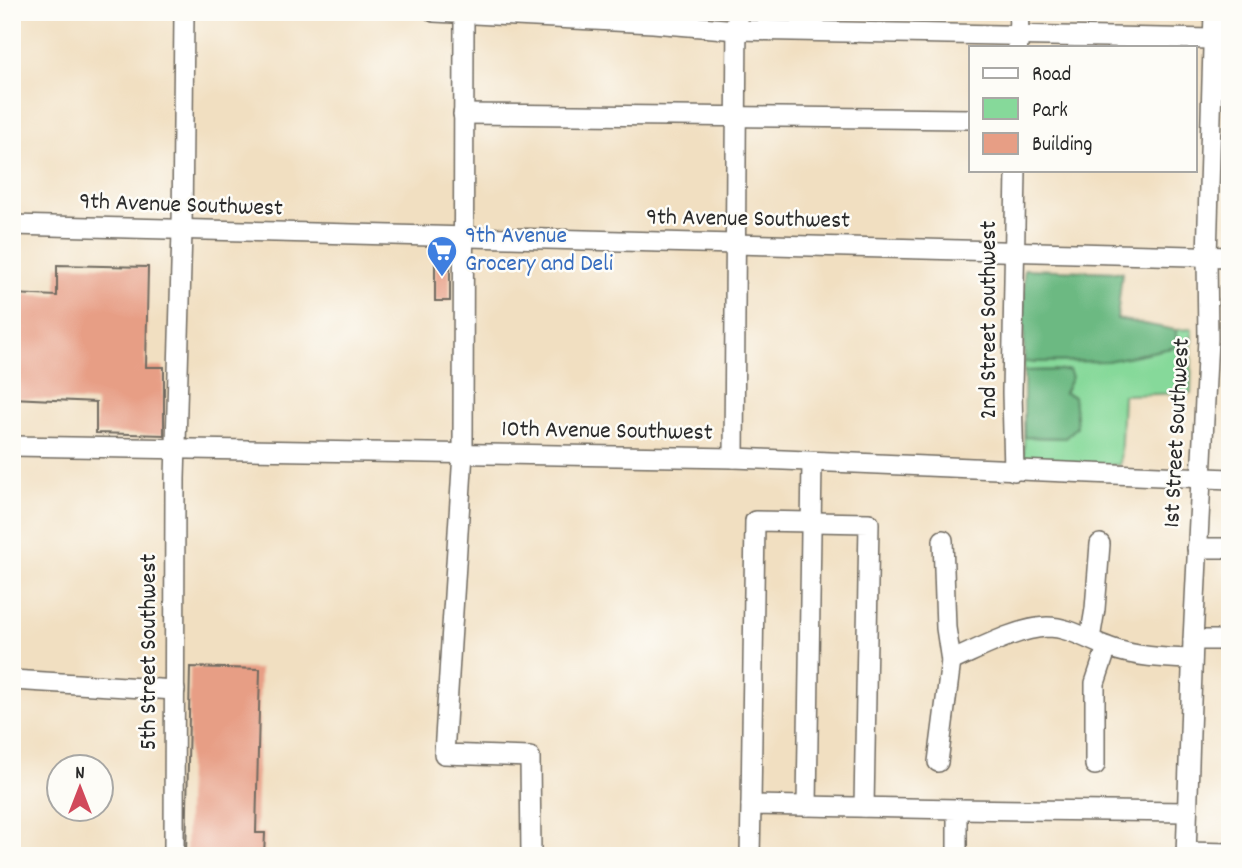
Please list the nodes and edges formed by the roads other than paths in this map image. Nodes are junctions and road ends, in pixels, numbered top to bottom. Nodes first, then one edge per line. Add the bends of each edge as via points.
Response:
1 (184, 12) edge
2 (434, 12) edge
3 (1019, 12) edge
4 (1214, 12) edge
5 (464, 13) edge
6 (737, 21) edge
7 (1213, 39) junction
8 (1018, 41) edge
9 (463, 114) junction
10 (737, 116) junction
11 (969, 119) edge
12 (1016, 172) edge
13 (12, 225) edge
14 (182, 231) junction
15 (464, 238) junction
16 (736, 245) junction
17 (1014, 252) junction
18 (1207, 257) junction
19 (1230, 257) edge
20 (12, 446) edge
21 (176, 448) junction
22 (463, 453) junction
23 (734, 458) junction
24 (812, 462) junction
25 (1014, 471) junction
26 (1201, 478) junction
27 (1230, 479) edge
28 (812, 522) junction
29 (943, 540) dead end
30 (1100, 544) dead end
31 (1198, 548) junction
32 (1230, 548) edge
33 (1230, 640) edge
34 (1098, 643) junction
35 (1193, 649) junction
36 (951, 661) junction
37 (12, 680) edge
38 (175, 690) junction
39 (938, 762) dead end
40 (1095, 765) dead end
41 (751, 805) junction
42 (807, 806) junction
43 (864, 807) junction
44 (957, 809) junction
45 (1187, 812) junction
46 (1230, 853) edge
47 (1186, 854) edge
48 (174, 856) edge
49 (531, 856) edge
50 (750, 856) edge
51 (957, 856) edge

1 - 14 street
2 - 5 street
3 - 8 street
4 - 7 street, 1st Street Southwest
5 - 6 street via 653,23
5 - 9 street
6 - 8 street
6 - 10 street
7 - 8 street
7 - 18 street, 1st Street Southwest
9 - 10 street
9 - 15 street
10 - 11 street
10 - 16 street
12 - 17 street, 2nd Street Southwest
13 - 14 street, 9th Avenue Southwest
14 - 15 street, 9th Avenue Southwest
14 - 21 street, 5th Street Southwest
15 - 16 street, 9th Avenue Southwest
15 - 22 street
16 - 17 street, 9th Avenue Southwest
16 - 23 street
17 - 18 street, 9th Avenue Southwest
17 - 25 street, 2nd Street Southwest
18 - 19 street, 9th Avenue Southwest
18 - 26 street, 1st Street Southwest
20 - 21 street, 10th Avenue Southwest
21 - 22 street, 10th Avenue Southwest
21 - 38 street, 5th Street Southwest
22 - 23 street, 10th Avenue Southwest
22 - 49 street via 444,754 530,757
23 - 24 street, 10th Avenue Southwest
24 - 25 street, 10th Avenue Southwest
24 - 28 street
25 - 26 street, 10th Avenue Southwest
26 - 27 street, 10th Avenue Southwest
26 - 31 street, 1st Street Southwest
28 - 41 street via 755,521
28 - 42 street
28 - 43 street via 869,523
29 - 36 street
30 - 34 street via 1095,609
31 - 32 street
31 - 35 street, 1st Street Southwest
33 - 35 street
34 - 35 street via 1148,656
34 - 36 street via 1056,628 1034,629
34 - 40 street
35 - 45 street, 1st Street Southwest
36 - 39 street
37 - 38 street
38 - 48 street, 5th Street Southwest
41 - 42 street
41 - 50 street
42 - 43 street
43 - 44 street
44 - 45 street
44 - 51 street
45 - 47 street, 1st Street Southwest
46 - 47 street

